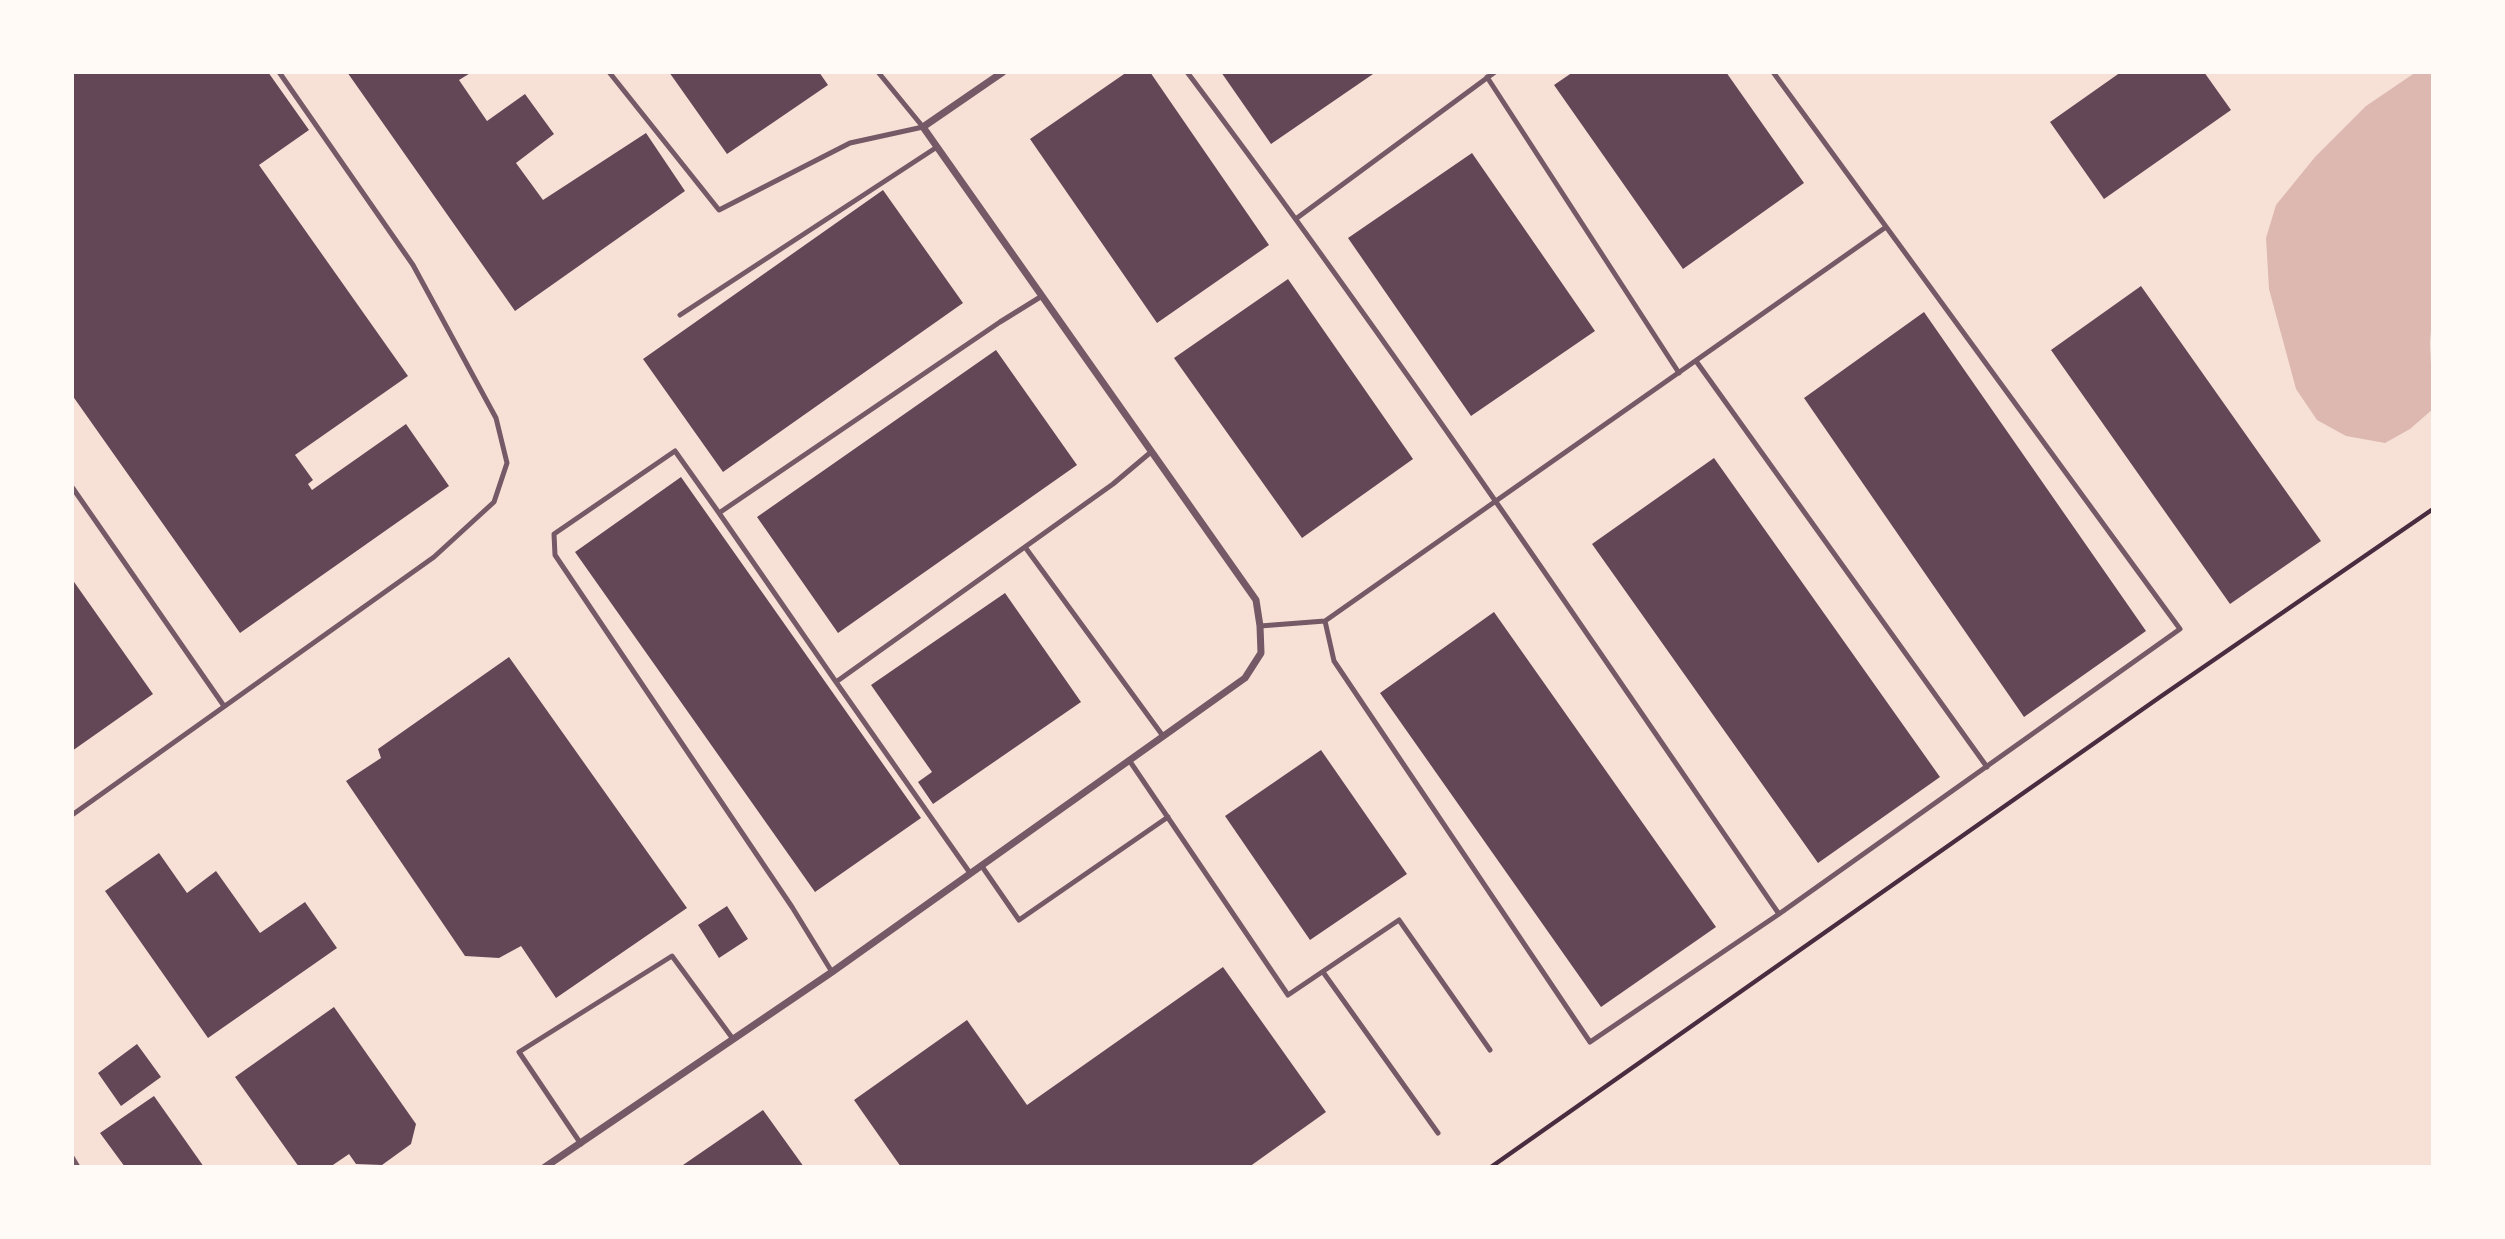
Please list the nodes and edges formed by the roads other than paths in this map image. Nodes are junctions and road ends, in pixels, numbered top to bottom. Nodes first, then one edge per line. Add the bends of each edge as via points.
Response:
1 (279, 72) edge
2 (609, 72) edge
3 (878, 72) edge
4 (1003, 72) edge
5 (1187, 72) edge
6 (1496, 72) edge
7 (1773, 72) edge
8 (1487, 77) junction
9 (923, 127) junction
10 (937, 147) junction
11 (1297, 218) junction
12 (1885, 227) junction
13 (1041, 296) junction
14 (680, 315) dead end
15 (1696, 361) junction
16 (1679, 373) junction
17 (1152, 452) junction
18 (72, 487) edge
19 (1495, 500) junction
20 (719, 513) junction
21 (1025, 547) junction
22 (1325, 621) junction
23 (1260, 626) junction
24 (836, 682) junction
25 (224, 706) junction
26 (1163, 736) junction
27 (1129, 760) junction
28 (1987, 767) junction
29 (72, 815) edge
30 (1168, 817) junction
31 (981, 865) junction
32 (970, 873) junction
33 (1779, 914) junction
34 (832, 972) junction
35 (1323, 972) junction
36 (733, 1039) junction
37 (1490, 1050) dead end
38 (1438, 1133) dead end
39 (581, 1144) junction
40 (72, 1157) edge
41 (78, 1167) edge
42 (545, 1167) edge

1 - 25 lane via 413,265 496,418 506,463 494,502 434,557
2 - 9 lane via 719,210 850,142
3 - 9 lane
4 - 9 street
5 - 11 lane
6 - 8 lane
7 - 12 lane
8 - 11 lane
8 - 16 lane
9 - 10 street
10 - 13 street
10 - 14 lane
11 - 19 lane
12 - 15 lane
12 - 28 lane via 2180,629
13 - 17 street
13 - 20 lane
15 - 16 lane
15 - 28 lane
16 - 19 lane
17 - 21 lane
17 - 23 street via 1256,600
18 - 25 lane
19 - 22 lane
19 - 33 lane
20 - 24 lane
20 - 34 lane via 675,451 554,534 555,555
21 - 24 lane
21 - 26 lane
22 - 23 lane
22 - 33 lane via 1334,661 1590,1042
23 - 26 street via 1261,653 1245,678
24 - 32 lane
25 - 29 lane
26 - 27 street
27 - 30 lane
27 - 31 street
28 - 33 lane
30 - 31 lane via 1018,920
30 - 35 lane via 1288,995
31 - 32 street
32 - 34 street
34 - 36 street
35 - 37 lane via 1399,920
35 - 38 lane
36 - 39 street
36 - 39 lane via 672,956 519,1052
39 - 42 street
40 - 41 lane

